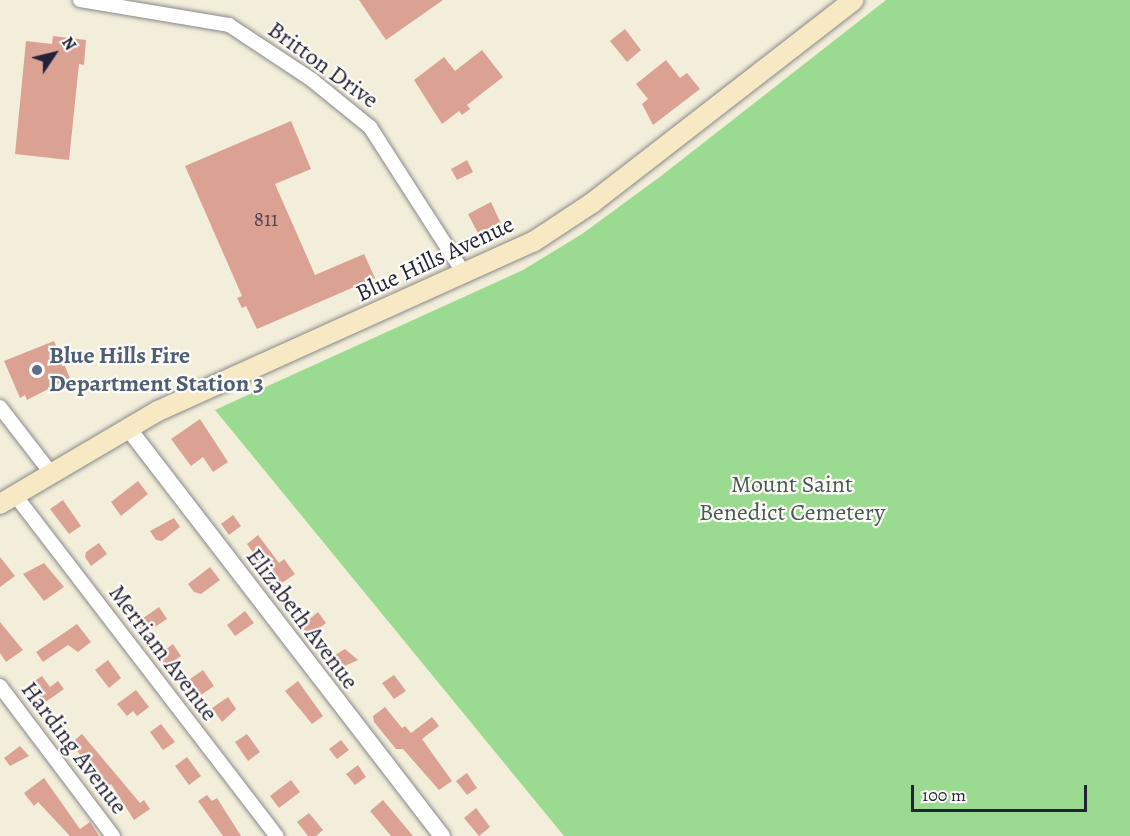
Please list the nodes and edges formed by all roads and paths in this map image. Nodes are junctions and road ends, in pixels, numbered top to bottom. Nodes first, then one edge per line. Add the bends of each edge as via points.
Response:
1 (80, 0) edge
2 (854, 0) edge
3 (465, 274) junction
4 (0, 407) edge
5 (128, 428) junction
6 (51, 473) junction
7 (8, 499) edge
8 (0, 686) edge
9 (113, 836) edge
10 (277, 836) edge
11 (442, 836) edge

1 - 3 street, Britton Drive via 229,25 312,80 370,127
2 - 3 main road, Blue Hills Avenue via 559,227
3 - 5 main road, Blue Hills Avenue
4 - 6 street
5 - 6 main road, Blue Hills Avenue
5 - 11 street, Elizabeth Avenue
6 - 7 main road, Blue Hills Avenue
7 - 10 street, Merriam Avenue
8 - 9 street, Harding Avenue

